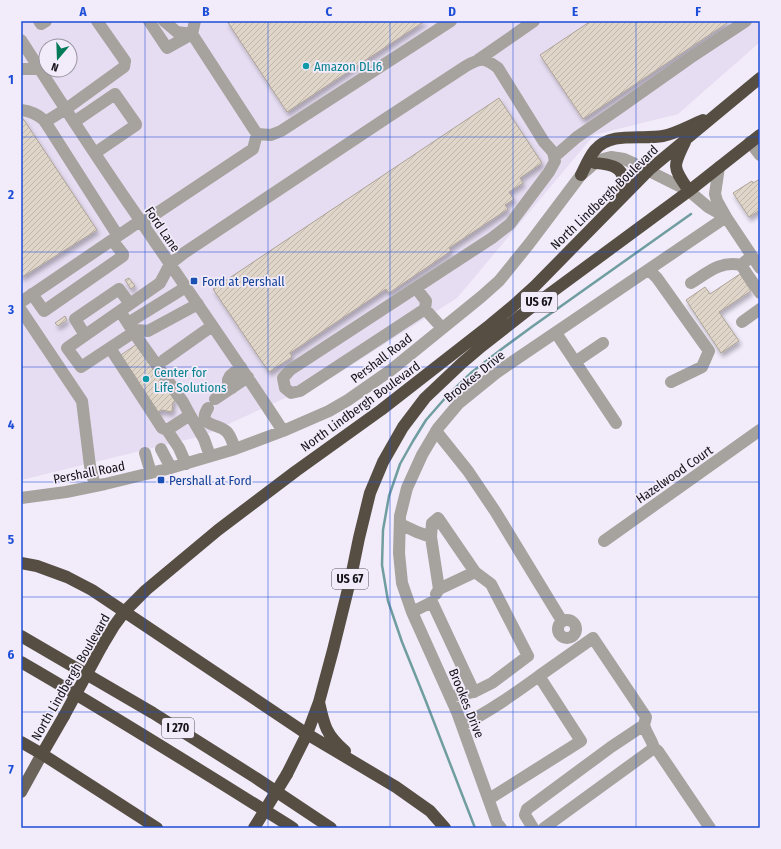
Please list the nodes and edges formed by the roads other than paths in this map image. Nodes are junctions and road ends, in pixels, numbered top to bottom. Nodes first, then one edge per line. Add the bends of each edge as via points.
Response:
1 (39, 21) edge
2 (46, 21) edge
3 (97, 21) edge
4 (149, 21) edge
5 (164, 21) edge
6 (195, 21) edge
7 (451, 21) edge
8 (534, 21) edge
9 (746, 21) edge
10 (192, 34) junction
11 (21, 40) edge
12 (478, 60) junction
13 (38, 67) edge
14 (21, 69) edge
15 (38, 70) edge
16 (45, 78) edge
17 (760, 78) edge
18 (66, 109) junction
19 (21, 110) edge
20 (715, 115) junction
21 (45, 122) junction
22 (74, 122) junction
23 (257, 134) junction
24 (686, 139) junction
25 (755, 139) edge
26 (95, 153) junction
27 (760, 155) edge
28 (554, 157) junction
29 (595, 164) junction
30 (719, 168) junction
31 (649, 170) junction
32 (581, 174) junction
33 (689, 191) junction
34 (618, 201) junction
35 (726, 217) junction
36 (141, 222) junction
37 (115, 238) junction
38 (752, 256) junction
39 (170, 264) junction
40 (741, 264) junction
41 (760, 268) edge
42 (649, 270) junction
43 (691, 283) dead end
44 (186, 287) junction
45 (416, 288) junction
46 (760, 293) edge
47 (32, 294) junction
48 (21, 302) edge
49 (198, 304) junction
50 (125, 307) junction
51 (425, 309) junction
52 (760, 309) edge
53 (21, 310) edge
54 (742, 322) dead end
55 (212, 326) junction
56 (131, 328) junction
57 (442, 328) junction
58 (556, 333) junction
59 (85, 335) junction
60 (603, 343) dead end
61 (110, 348) junction
62 (164, 360) dead end
63 (575, 362) junction
64 (241, 367) junction
65 (248, 377) junction
66 (671, 382) dead end
67 (232, 388) junction
68 (190, 415) junction
69 (616, 423) dead end
70 (167, 430) junction
71 (760, 430) edge
72 (283, 431) junction
73 (436, 431) junction
74 (161, 449) dead end
75 (235, 449) junction
76 (145, 453) dead end
77 (210, 456) junction
78 (186, 464) junction
79 (170, 468) junction
80 (151, 473) junction
81 (95, 486) junction
82 (21, 498) edge
83 (400, 524) junction
84 (431, 537) junction
85 (604, 541) dead end
86 (21, 563) edge
87 (475, 572) junction
88 (439, 589) junction
89 (432, 602) junction
90 (125, 611) junction
91 (412, 612) junction
92 (562, 621) dead end
93 (21, 636) edge
94 (21, 662) edge
95 (539, 676) junction
96 (474, 692) junction
97 (450, 697) junction
98 (319, 702) junction
99 (462, 725) junction
100 (644, 725) junction
101 (307, 734) junction
102 (21, 742) edge
103 (654, 748) junction
104 (42, 754) junction
105 (364, 768) junction
106 (21, 792) edge
107 (489, 799) junction
108 (560, 823) edge
109 (706, 827) edge
110 (158, 828) edge
111 (254, 828) edge
112 (293, 828) edge
113 (331, 828) edge
114 (445, 828) edge
115 (501, 828) edge
116 (534, 828) edge
117 (544, 828) edge

1 - 2 street via 41,24
3 - 18 street via 125,61 124,67
4 - 10 street via 167,48
5 - 10 street via 177,32
6 - 10 street
7 - 23 street via 281,132 271,135
8 - 12 street
9 - 28 street via 577,137
10 - 23 street
11 - 13 street, Ford Lane
12 - 28 street via 489,61 498,68
12 - 39 street via 382,121
14 - 15 street
16 - 18 street, Ford Lane
17 - 20 highway, North Lindbergh Boulevard / US 67
18 - 21 street
18 - 22 street, Ford Lane
19 - 21 street via 39,116
20 - 24 highway, North Lindbergh Boulevard / US 67
20 - 32 highway via 664,136 622,138 602,143 594,151
21 - 37 street
22 - 26 street, Ford Lane
22 - 26 street via 114,94 136,124
23 - 36 street via 253,149
24 - 31 highway, North Lindbergh Boulevard / US 67
24 - 33 highway via 678,155 676,170
25 - 27 street
25 - 30 highway, US 67
26 - 36 street, Ford Lane
28 - 45 street via 555,161 549,172 510,224
29 - 31 street, Pershall Road via 611,157 624,159
29 - 32 street, Pershall Road
29 - 34 highway via 611,166 618,169 622,175
30 - 33 highway, US 67
30 - 35 street via 715,194
31 - 33 street, Pershall Road
31 - 34 highway, North Lindbergh Boulevard / US 67
32 - 57 street, Pershall Road via 499,281
33 - 35 street, Pershall Road via 708,207
33 - 98 highway, US 67 via 482,346 425,398 402,427 370,493
34 - 90 highway, North Lindbergh Boulevard / US 67 via 513,306 381,410 218,530 146,590
35 - 38 street
35 - 42 street, Brookes Drive
36 - 37 street
36 - 39 street, Ford Lane
37 - 47 street
37 - 47 street via 123,256 44,311
38 - 40 street
38 - 41 street
39 - 44 street, Ford Lane
39 - 50 street via 160,283
40 - 43 street via 727,264 714,268
40 - 46 street
42 - 58 street, Brookes Drive
42 - 66 street via 709,351 702,367
44 - 49 street, Ford Lane
44 - 56 street
45 - 51 street via 426,301
45 - 51 street via 290,370 283,378 285,388 291,393 300,391
47 - 48 street
49 - 55 street, Ford Lane
49 - 56 street via 148,332
50 - 56 street
50 - 59 street
50 - 59 street via 119,289 75,319
51 - 57 street
52 - 54 street
53 - 81 street via 82,401
55 - 62 street
55 - 64 street, Ford Lane
56 - 61 street
56 - 68 street
57 - 72 street, Pershall Road via 391,370 348,400
58 - 63 street
58 - 73 street, Brookes Drive via 496,373 459,403
59 - 61 street via 67,348 81,367
60 - 63 street
61 - 70 street via 162,428
63 - 69 street
64 - 65 street, Ford Lane
64 - 67 street via 228,380
65 - 67 street
65 - 72 street, Ford Lane
67 - 75 street via 219,395 204,413 207,422 228,433
68 - 70 street
68 - 77 street via 204,439
70 - 78 street
71 - 85 street, Hazelwood Court
72 - 75 street, Pershall Road
73 - 83 street, Brookes Drive via 408,488
73 - 92 street via 468,471 495,511
74 - 79 street
75 - 77 street, Pershall Road
76 - 80 street
77 - 78 street, Pershall Road
78 - 79 street, Pershall Road
79 - 80 street, Pershall Road
80 - 81 street, Pershall Road
81 - 82 street, Pershall Road
83 - 84 street
83 - 91 street, Brookes Drive via 402,582
84 - 87 street via 432,523 438,518
84 - 88 street
86 - 90 highway via 67,577
87 - 88 street
87 - 96 street via 491,584 528,656 492,683
88 - 89 street
89 - 91 street
89 - 96 street
90 - 101 highway
90 - 104 highway, North Lindbergh Boulevard / US 67, bridge via 102,646
91 - 97 street, Brookes Drive
93 - 113 highway, I 270 via 153,713
94 - 112 highway, I 270 via 148,737
95 - 99 street via 498,705
95 - 100 street via 593,638 646,718
95 - 107 street via 581,741
96 - 97 street
97 - 99 street, Brookes Drive
98 - 101 highway, US 67
98 - 105 highway via 329,735
99 - 107 street, Brookes Drive
100 - 103 street
100 - 116 street via 527,810 525,815
101 - 105 highway
101 - 111 highway, US 67, bridge via 287,774
102 - 104 highway
103 - 108 street
103 - 109 street
104 - 106 main road, North Lindbergh Boulevard / US 67
104 - 110 highway
105 - 114 highway via 430,811
107 - 115 street, Brookes Drive
108 - 117 street

